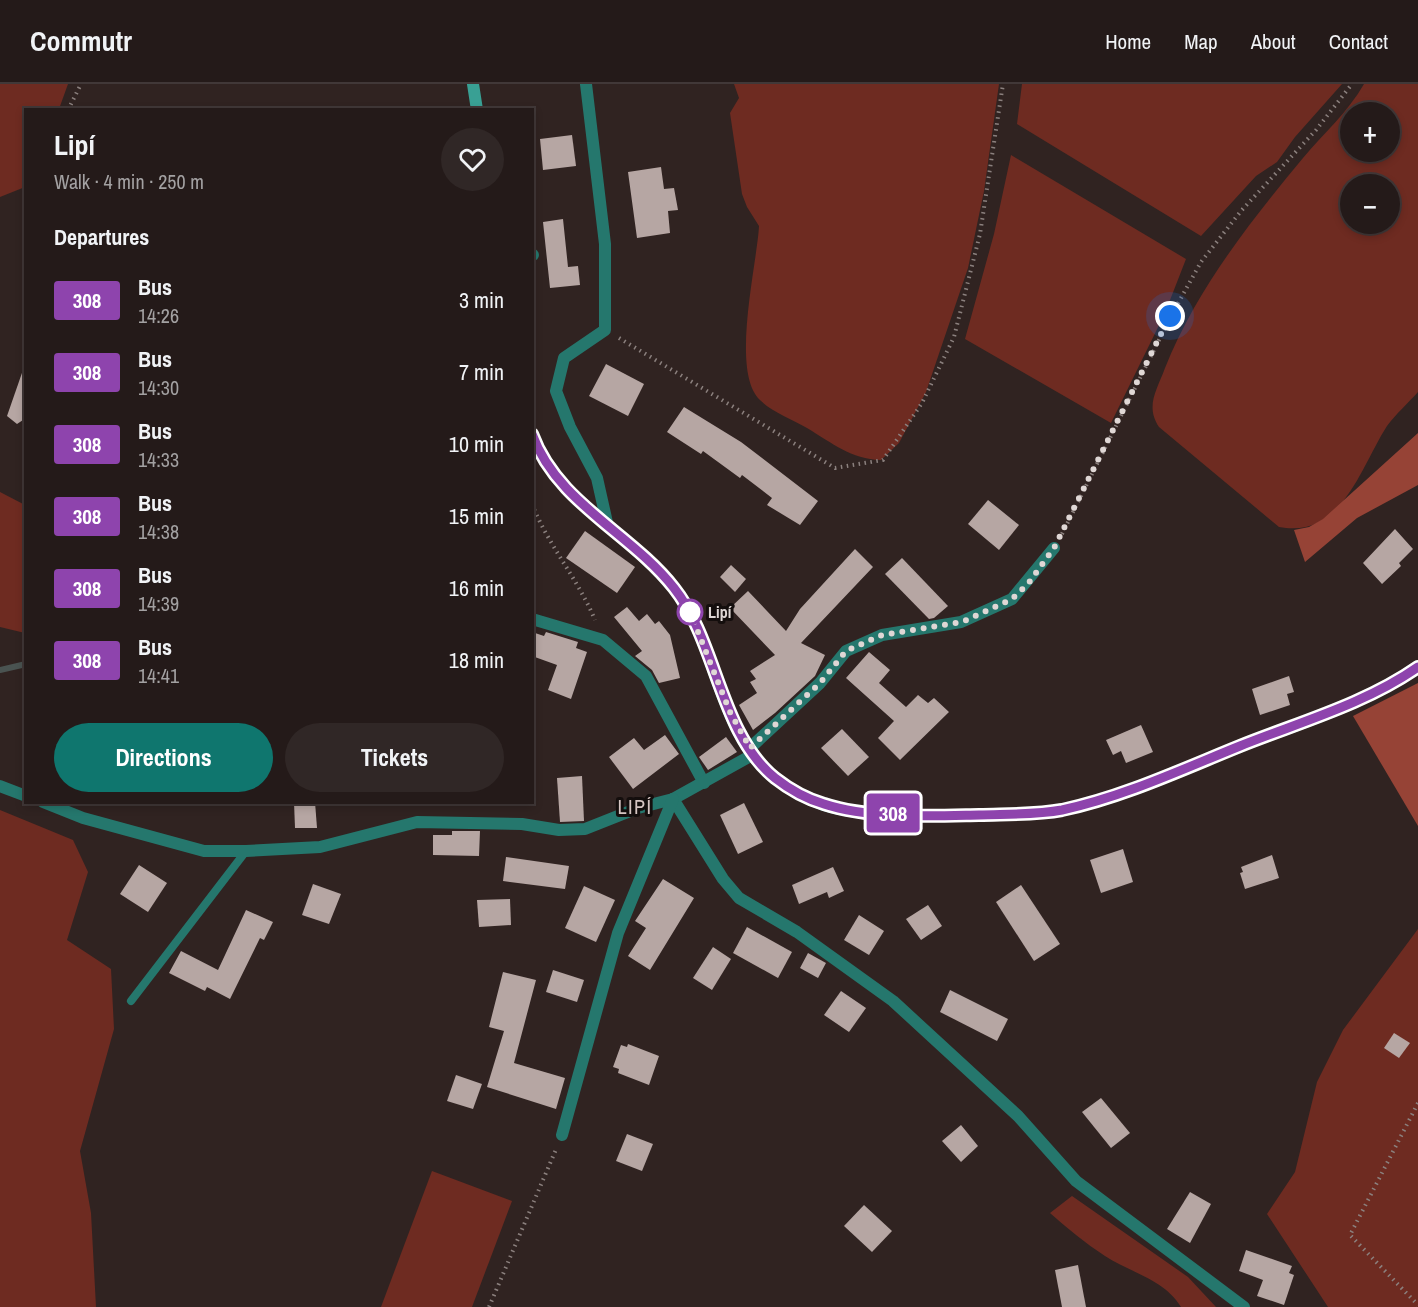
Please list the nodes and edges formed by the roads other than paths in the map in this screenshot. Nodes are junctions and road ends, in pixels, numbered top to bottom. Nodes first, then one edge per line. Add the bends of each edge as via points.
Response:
1 (473, 84) edge
2 (586, 84) edge
3 (477, 108) edge
4 (534, 439) edge
5 (608, 527) junction
6 (1054, 548) road end
7 (534, 620) edge
8 (1418, 667) edge
9 (752, 751) junction
10 (704, 783) junction
11 (0, 786) edge
12 (24, 795) edge
13 (673, 799) junction
14 (48, 804) edge
15 (246, 851) junction
16 (131, 1001) dead end
17 (562, 1135) road end
18 (1244, 1307) edge

1 - 3 street
2 - 5 street via 605,244 605,330 564,358 556,391 597,478
4 - 5 street via 556,478
5 - 9 street via 650,561 685,604 697,624 730,712
6 - 9 street via 1012,599 962,622 882,635 846,651
7 - 10 street via 603,640 646,676
8 - 9 street via 1370,695 1221,754 1097,801 1042,813 928,816 840,808 789,788
9 - 10 street
10 - 13 street
11 - 12 street
13 - 15 street via 585,829 417,822 320,847
13 - 17 street via 618,933
13 - 18 street via 739,898 797,932 893,1001 1018,1116 1076,1180
14 - 15 street via 83,818 204,851
15 - 16 lane

